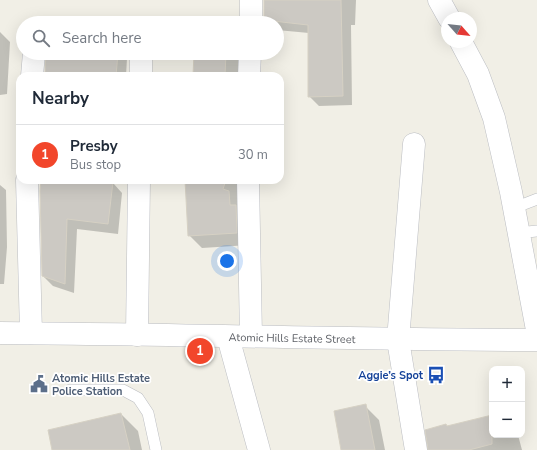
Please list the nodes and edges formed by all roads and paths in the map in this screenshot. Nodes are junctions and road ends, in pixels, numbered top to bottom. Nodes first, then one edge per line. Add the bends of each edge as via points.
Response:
1 (251, 0) edge
2 (251, 16) edge
3 (464, 48) edge
4 (33, 60) edge
5 (141, 60) edge
6 (250, 60) edge
7 (32, 72) edge
8 (141, 72) edge
9 (250, 72) edge
10 (414, 144) dead end
11 (27, 184) edge
12 (140, 184) edge
13 (248, 184) edge
14 (537, 199) edge
15 (514, 208) junction
16 (528, 232) edge
17 (537, 330) edge
18 (0, 333) edge
19 (31, 333) junction
20 (137, 335) junction
21 (251, 336) junction
22 (228, 337) junction
23 (398, 340) junction
24 (537, 340) edge
25 (70, 390) dead end
26 (156, 450) edge
27 (259, 450) edge
28 (416, 450) edge

1 - 2 street
3 - 15 street via 478,74 494,118
4 - 7 street
5 - 8 street
6 - 9 street
10 - 23 street
11 - 19 street
12 - 20 street
13 - 21 street
14 - 15 lane
15 - 16 street
16 - 17 street
18 - 19 street, Atomic Hills Estate Street
19 - 20 street, Atomic Hills Estate Street
20 - 22 street, Atomic Hills Estate Street
21 - 22 street, Atomic Hills Estate Street
21 - 23 street, Atomic Hills Estate Street
22 - 27 street
23 - 24 street, Atomic Hills Estate Street
23 - 28 street
25 - 26 lane via 123,390 138,398 148,413

